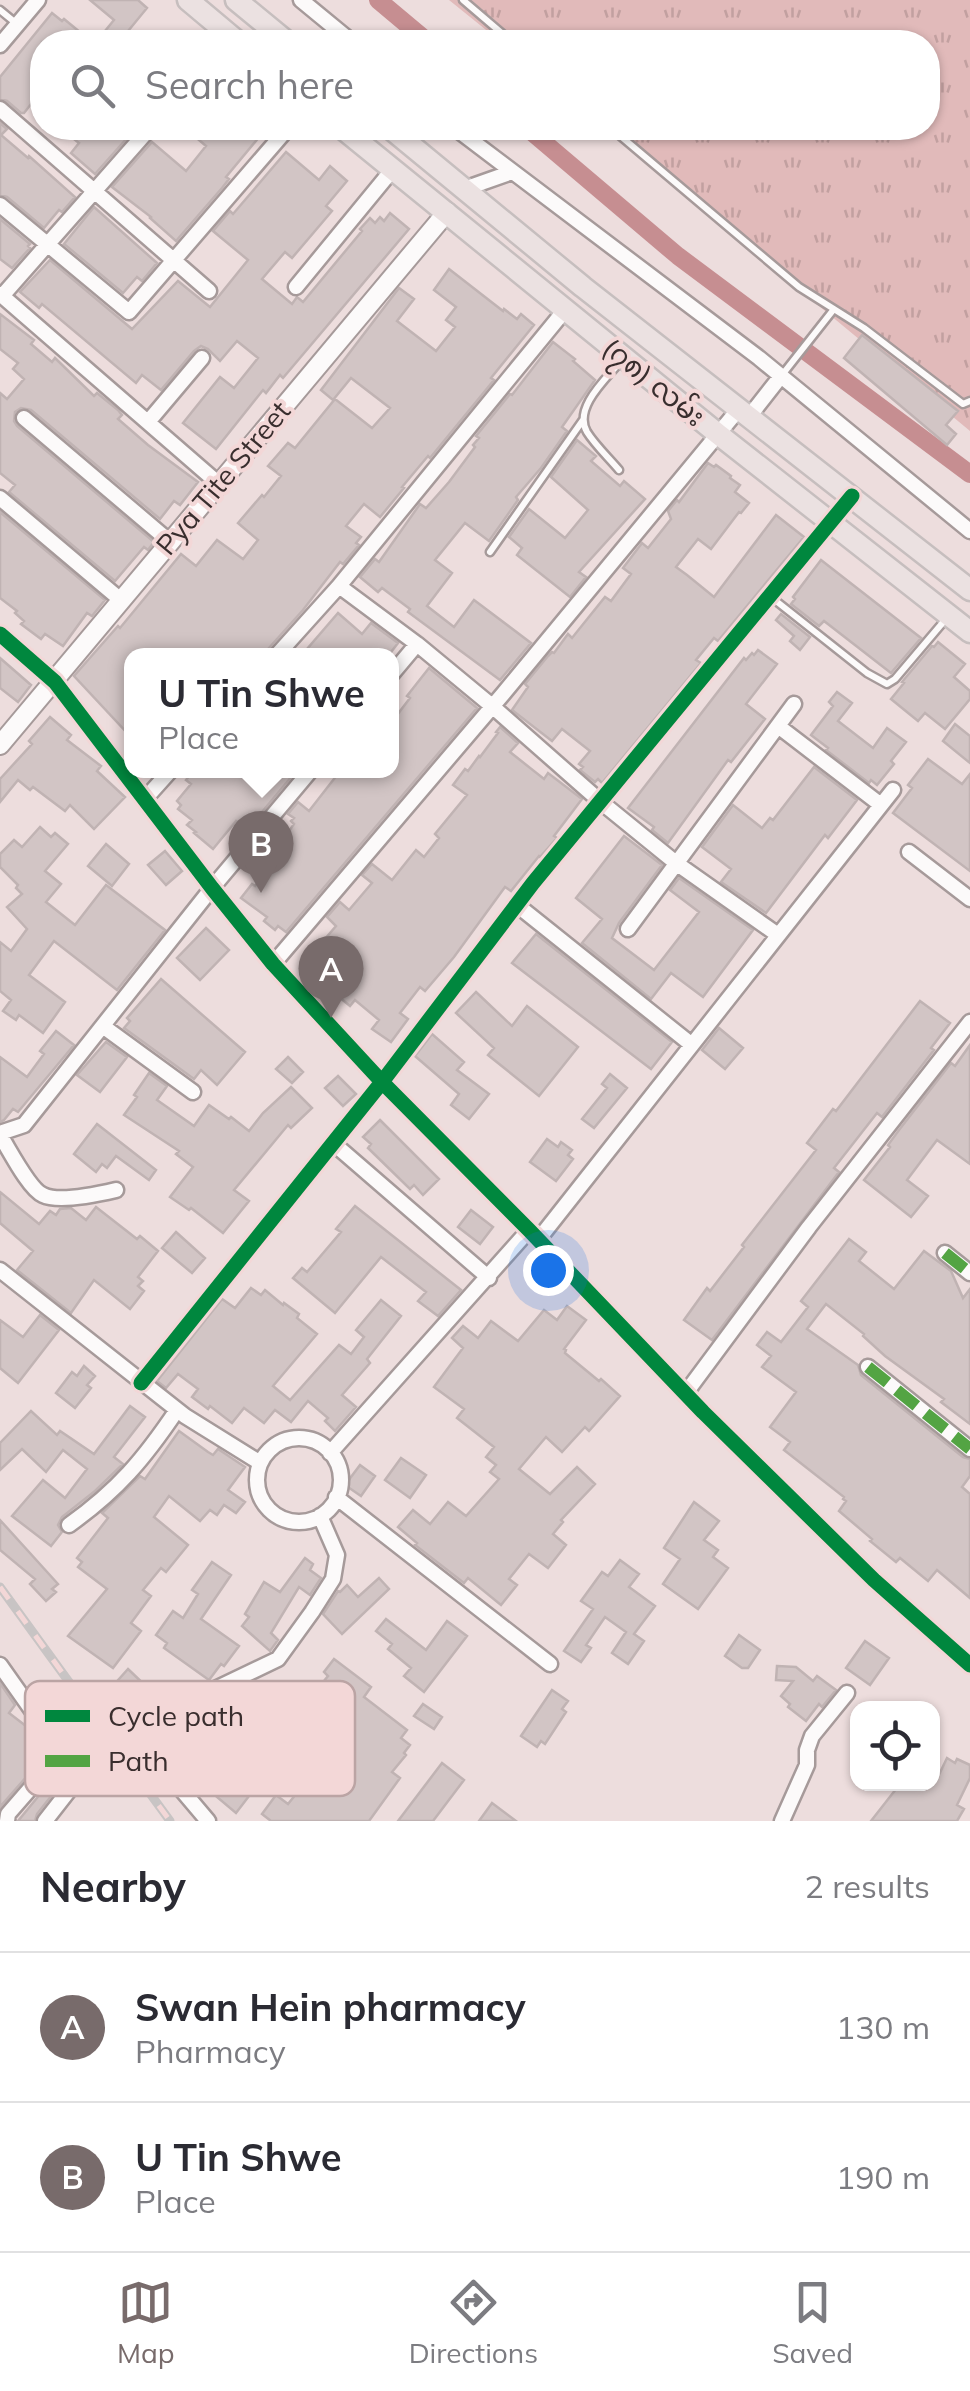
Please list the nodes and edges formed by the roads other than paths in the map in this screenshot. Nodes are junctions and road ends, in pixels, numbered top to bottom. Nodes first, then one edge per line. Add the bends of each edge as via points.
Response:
1 (38, 0) edge
2 (188, 0) edge
3 (236, 0) edge
4 (301, 0) edge
5 (462, 0) edge
6 (0, 10) edge
7 (18, 24) junction
8 (220, 30) edge
9 (272, 30) edge
10 (337, 30) edge
11 (498, 30) edge
12 (0, 45) edge
13 (0, 109) edge
14 (30, 135) edge
15 (36, 140) edge
16 (140, 140) edge
17 (278, 140) edge
18 (357, 140) edge
19 (405, 140) edge
20 (471, 140) edge
21 (625, 140) edge
22 (393, 168) junction
23 (512, 172) junction
24 (464, 189) junction
25 (95, 191) junction
26 (0, 206) edge
27 (446, 212) junction
28 (47, 245) junction
29 (174, 260) junction
30 (296, 287) dead end
31 (209, 291) dead end
32 (1, 295) edge
33 (834, 309) junction
34 (565, 310) junction
35 (624, 357) junction
36 (202, 358) dead end
37 (781, 376) junction
38 (970, 400) edge
39 (743, 414) junction
40 (24, 418) dead end
41 (583, 420) junction
42 (148, 422) junction
43 (718, 434) junction
44 (619, 470) dead end
45 (219, 484) junction
46 (852, 496) junction
47 (0, 498) edge
48 (832, 522) junction
49 (970, 531) edge
50 (169, 541) junction
51 (490, 552) dead end
52 (339, 586) junction
53 (970, 590) edge
54 (770, 596) junction
55 (122, 602) junction
56 (948, 615) junction
57 (970, 632) edge
58 (0, 634) edge
59 (417, 644) junction
60 (283, 648) edge
61 (399, 666) edge
62 (55, 682) junction
63 (794, 704) dead end
64 (492, 706) junction
65 (778, 726) junction
66 (0, 744) edge
67 (124, 772) edge
68 (129, 778) edge
69 (164, 778) edge
70 (304, 778) edge
71 (893, 790) dead end
72 (145, 799) junction
73 (601, 802) junction
74 (880, 806) junction
75 (909, 852) dead end
76 (676, 863) junction
77 (212, 888) junction
78 (970, 899) edge
79 (516, 905) junction
80 (628, 929) dead end
81 (778, 936) junction
82 (273, 964) junction
83 (970, 1022) edge
84 (104, 1027) junction
85 (692, 1045) junction
86 (382, 1082) junction
87 (194, 1092) dead end
88 (0, 1134) edge
89 (333, 1143) junction
90 (116, 1190) dead end
91 (534, 1235) junction
92 (945, 1254) dead end
93 (0, 1270) edge
94 (970, 1273) edge
95 (489, 1278) junction
96 (868, 1367) dead end
97 (141, 1382) junction
98 (686, 1394) junction
99 (177, 1410) junction
100 (970, 1448) edge
101 (330, 1453) junction
102 (259, 1462) junction
103 (336, 1497) junction
104 (320, 1516) junction
105 (69, 1524) dead end
106 (550, 1664) dead end
107 (0, 1665) edge
108 (970, 1665) edge
109 (232, 1681) edge
110 (847, 1693) dead end
111 (25, 1700) edge
112 (25, 1795) edge
113 (65, 1796) edge
114 (187, 1796) edge
115 (7, 1821) edge
116 (45, 1821) edge
117 (208, 1821) edge
118 (782, 1821) edge

1 - 7 street
2 - 8 main road
3 - 9 main road
4 - 10 street
5 - 11 lane
6 - 7 lane
7 - 12 street
13 - 14 street
15 - 25 street
16 - 25 street
17 - 29 street
18 - 22 main road, (၇၈) လမ်း
19 - 24 main road, (၇၈) လမ်း
20 - 23 street
21 - 33 lane
22 - 27 main road, (၇၈) လမ်း
22 - 30 street
23 - 24 street
23 - 37 street
24 - 39 main road, (၇၈) လမ်း
25 - 28 street
25 - 29 street
26 - 28 street
27 - 34 main road, (၇၈) လမ်း
27 - 45 street, Pya Tite Street
28 - 29 street via 130,312
28 - 32 street
29 - 31 street
32 - 42 street
33 - 37 lane
33 - 38 lane via 963,404
34 - 35 main road, (၇၈) လမ်း
34 - 52 street
35 - 41 lane
35 - 43 main road, (၇၈) လမ်း
36 - 42 street
37 - 39 street
37 - 49 street
39 - 43 street
39 - 46 main road, (၇၈) လမ်း
40 - 50 street
41 - 44 lane
41 - 51 lane
42 - 45 street
43 - 48 main road, (၇၈) လမ်း
43 - 64 street
45 - 50 street, Pya Tite Street
46 - 48 street
46 - 53 main road, (၇၈) လမ်း
47 - 55 street
48 - 54 street
48 - 56 main road, (၇၈) လမ်း
50 - 55 street, Pya Tite Street
52 - 59 street
52 - 60 street
54 - 56 lane via 887,684
54 - 73 street
55 - 62 street, Pya Tite Street
56 - 57 main road, (၇၈) လမ်း
58 - 62 street
59 - 61 street
59 - 64 street
62 - 66 street, Pya Tite Street
62 - 67 street
63 - 65 street
64 - 73 street
64 - 82 street
65 - 74 street
65 - 76 street
68 - 72 street
69 - 72 street
70 - 77 street
71 - 74 street
72 - 77 street
73 - 76 street
73 - 79 street
74 - 81 street
75 - 78 street
76 - 80 street
76 - 81 street
77 - 82 street
77 - 84 street
79 - 85 street
79 - 86 street
81 - 85 street
82 - 86 street
83 - 98 street
84 - 87 street
84 - 88 street via 24,1125
85 - 91 street
86 - 89 street
86 - 91 street
88 - 90 street via 44,1196
89 - 95 street
89 - 97 street
91 - 95 street
91 - 98 street
92 - 94 street
93 - 97 street
95 - 101 street
96 - 100 street
97 - 99 street
98 - 108 street
99 - 102 street
99 - 105 street via 142,1460
101 - 102 street via 309,1439 292,1438
101 - 103 street via 340,1474
102 - 104 street via 257,1486 274,1514 288,1521
103 - 104 street
103 - 106 street
104 - 109 street via 337,1555 333,1580 278,1659
107 - 111 street
110 - 118 street via 812,1736
112 - 115 street
113 - 116 street
114 - 117 street

